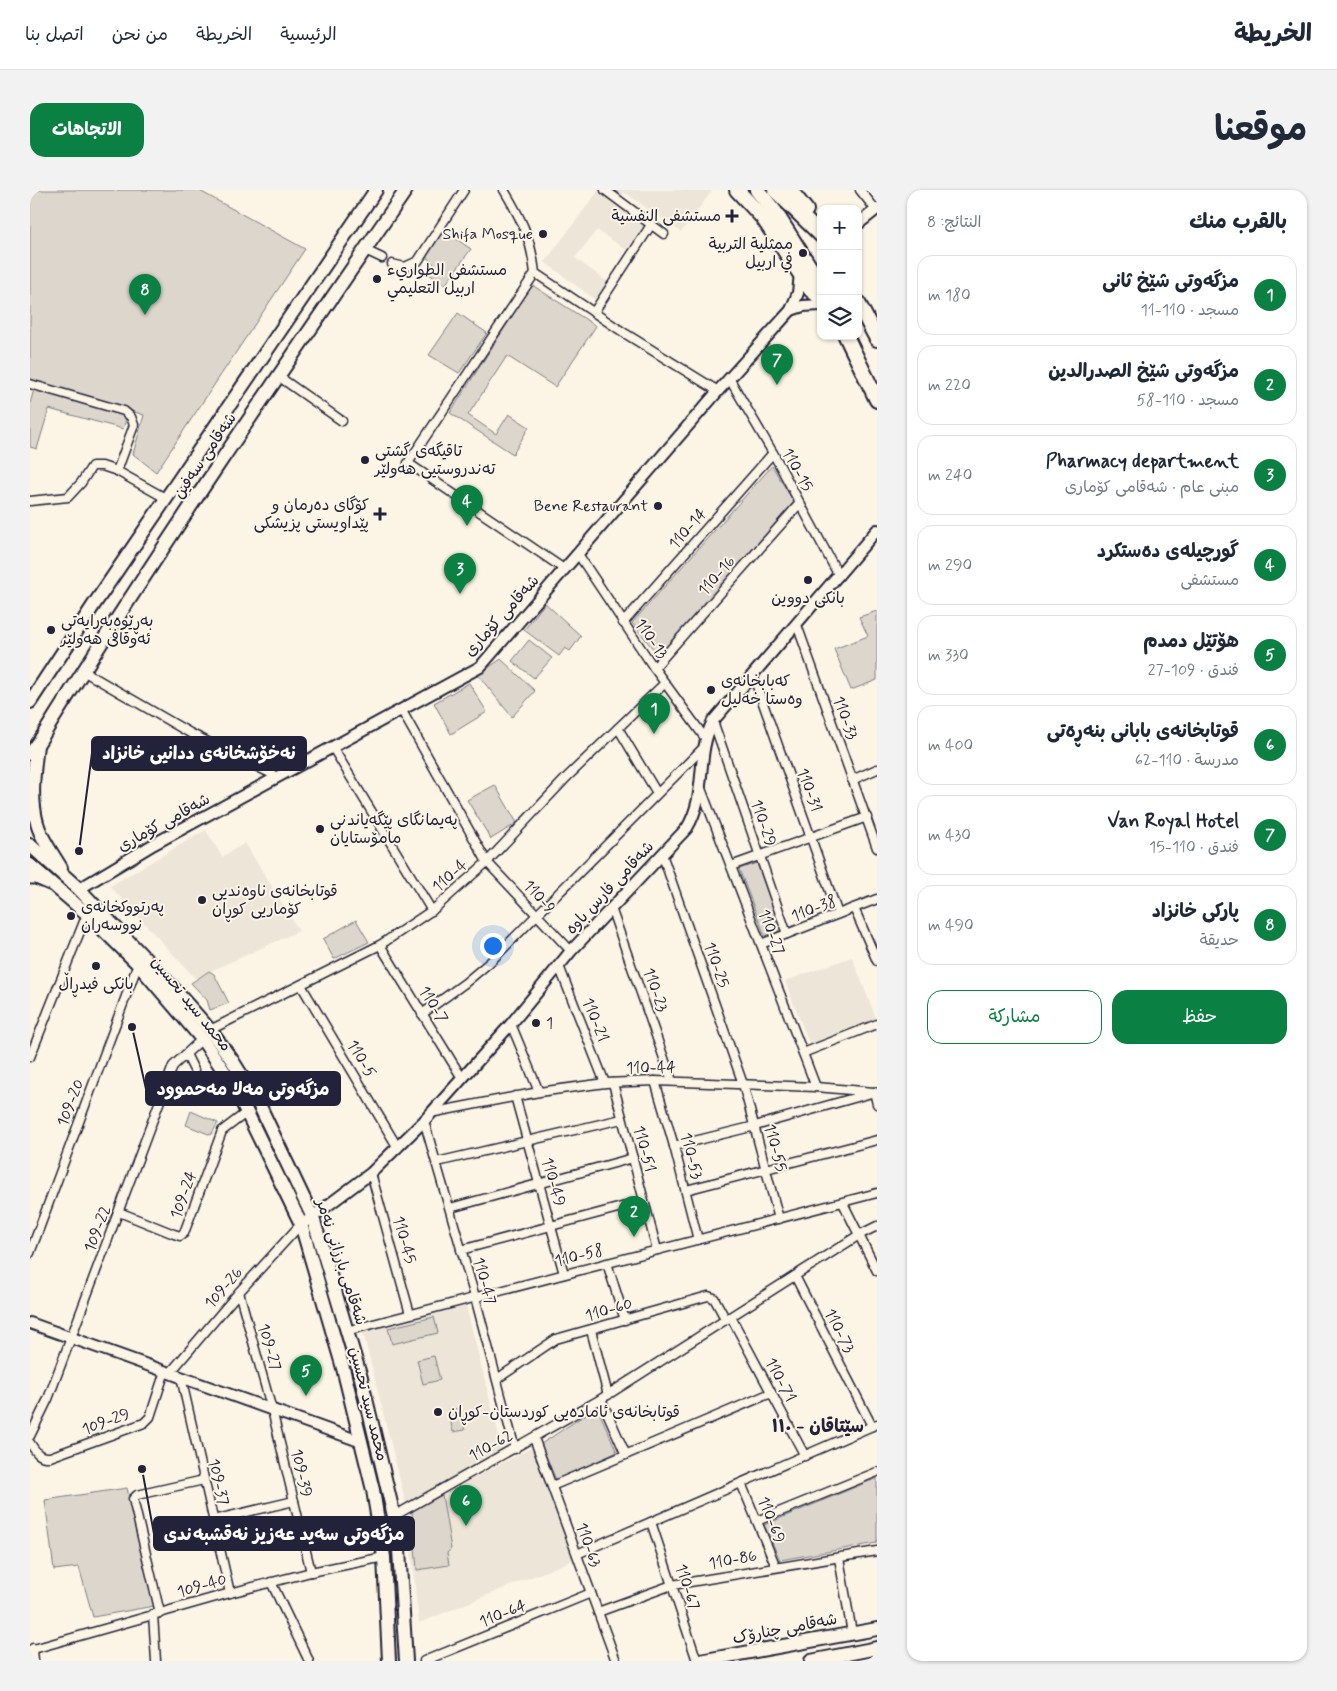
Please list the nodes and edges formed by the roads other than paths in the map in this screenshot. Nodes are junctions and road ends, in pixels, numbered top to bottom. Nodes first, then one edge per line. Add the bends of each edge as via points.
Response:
1 (376, 190) edge
2 (406, 190) edge
3 (464, 190) edge
4 (504, 190) edge
5 (605, 190) edge
6 (737, 190) edge
7 (757, 190) edge
8 (775, 190) edge
9 (790, 190) edge
10 (860, 190) edge
11 (876, 210) edge
12 (862, 221) edge
13 (651, 224) junction
14 (817, 228) edge
15 (817, 230) edge
16 (664, 234) dead end
17 (365, 250) junction
18 (382, 258) dead end
19 (392, 264) dead end
20 (535, 273) junction
21 (800, 273) junction
22 (817, 279) edge
23 (817, 295) edge
24 (817, 305) edge
25 (791, 310) junction
26 (862, 311) edge
27 (594, 312) junction
28 (877, 339) edge
29 (848, 340) edge
30 (278, 376) junction
31 (729, 378) junction
32 (31, 387) edge
33 (718, 391) junction
34 (877, 400) edge
35 (342, 421) dead end
36 (773, 453) junction
37 (117, 471) junction
38 (168, 499) junction
39 (30, 500) edge
40 (800, 503) junction
41 (877, 530) edge
42 (578, 554) junction
43 (564, 569) junction
44 (839, 576) junction
45 (623, 623) junction
46 (797, 625) junction
47 (654, 668) junction
48 (83, 671) junction
49 (753, 675) junction
50 (665, 683) junction
51 (30, 702) edge
52 (402, 711) junction
53 (713, 721) junction
54 (618, 728) junction
55 (705, 742) junction
56 (333, 748) junction
57 (34, 750) edge
58 (877, 769) edge
59 (30, 771) edge
60 (278, 777) junction
61 (852, 780) junction
62 (700, 786) junction
63 (658, 793) junction
64 (867, 817) junction
65 (811, 837) junction
66 (30, 844) edge
67 (876, 844) edge
68 (662, 854) junction
69 (760, 856) junction
70 (487, 862) junction
71 (30, 865) edge
72 (731, 866) junction
73 (67, 877) junction
74 (30, 878) edge
75 (53, 885) junction
76 (80, 889) junction
77 (877, 899) edge
78 (611, 908) junction
79 (854, 908) junction
80 (432, 911) junction
81 (87, 914) junction
82 (536, 914) junction
83 (838, 914) junction
84 (788, 934) junction
85 (761, 944) junction
86 (380, 945) junction
87 (571, 951) junction
88 (877, 961) edge
89 (138, 964) junction
90 (559, 966) junction
91 (301, 985) junction
92 (422, 1014) junction
93 (511, 1024) junction
94 (877, 1024) edge
95 (206, 1035) junction
96 (803, 1053) junction
97 (186, 1054) junction
98 (30, 1057) edge
99 (194, 1070) dead end
100 (462, 1078) junction
101 (655, 1081) junction
102 (672, 1081) junction
103 (609, 1083) junction
104 (743, 1084) junction
105 (816, 1087) junction
106 (539, 1092) junction
107 (875, 1092) edge
108 (515, 1096) junction
109 (877, 1104) edge
110 (247, 1112) junction
111 (427, 1117) junction
112 (622, 1119) junction
113 (755, 1126) junction
114 (877, 1140) edge
115 (527, 1141) junction
116 (674, 1146) junction
117 (398, 1148) junction
118 (633, 1158) junction
119 (437, 1162) junction
120 (766, 1169) junction
121 (371, 1173) junction
122 (539, 1184) junction
123 (686, 1190) junction
124 (877, 1193) edge
125 (644, 1201) junction
126 (843, 1203) junction
127 (450, 1208) junction
128 (119, 1212) junction
129 (313, 1218) junction
130 (780, 1219) junction
131 (301, 1224) junction
132 (550, 1225) junction
133 (877, 1226) edge
134 (859, 1235) junction
135 (698, 1240) junction
136 (462, 1250) junction
137 (657, 1250) junction
138 (30, 1252) edge
139 (608, 1263) junction
140 (877, 1272) edge
141 (564, 1274) junction
142 (796, 1276) junction
143 (239, 1292) junction
144 (475, 1297) junction
145 (410, 1314) junction
146 (728, 1318) junction
147 (625, 1320) junction
148 (30, 1323) edge
149 (591, 1330) junction
150 (346, 1331) junction
151 (71, 1337) junction
152 (167, 1372) junction
153 (181, 1376) junction
154 (497, 1380) junction
155 (771, 1393) junction
156 (608, 1394) junction
157 (601, 1399) junction
158 (272, 1410) junction
159 (874, 1425) edge
160 (30, 1436) edge
161 (534, 1438) junction
162 (362, 1442) junction
163 (30, 1443) edge
164 (515, 1449) junction
165 (626, 1455) junction
166 (805, 1456) junction
167 (877, 1472) edge
168 (204, 1480) junction
169 (741, 1483) junction
170 (552, 1486) junction
171 (294, 1501) junction
172 (394, 1516) junction
173 (213, 1520) junction
174 (757, 1521) junction
175 (651, 1522) junction
176 (877, 1551) edge
177 (577, 1554) junction
178 (384, 1557) junction
179 (839, 1558) junction
180 (776, 1567) junction
181 (311, 1572) junction
182 (271, 1582) junction
183 (672, 1585) junction
184 (230, 1593) junction
185 (592, 1593) junction
186 (598, 1612) junction
187 (157, 1614) junction
188 (877, 1629) edge
189 (852, 1633) junction
190 (877, 1648) edge
191 (32, 1649) edge
192 (34, 1661) edge
193 (156, 1661) edge
194 (309, 1661) edge
195 (389, 1661) edge
196 (406, 1661) edge
197 (424, 1661) edge
198 (616, 1661) edge
199 (698, 1661) edge
200 (812, 1661) edge

1 - 38 main road, شەقامی سەفین
2 - 17 main road, شەقامی سەفین
3 - 19 street via 418,261 405,267
4 - 20 street via 522,220 532,250
5 - 13 street
6 - 21 highway via 762,218
7 - 22 highway via 780,219
8 - 15 highway
9 - 14 highway
10 - 11 street
11 - 12 street
13 - 16 street
13 - 27 street
17 - 18 street
17 - 30 main road, شەقامی سەفین
20 - 27 street
20 - 43 street via 408,463
21 - 23 highway
21 - 25 street via 798,293
24 - 25 street
25 - 31 street, شەقامی کۆماری
26 - 28 highway
27 - 33 street
29 - 34 highway
30 - 35 street
30 - 48 main road, شەقامی سەفین
31 - 33 street, شەقامی کۆماری
31 - 36 street, 110-15
32 - 37 street via 124,411 131,417 134,425
33 - 42 street, شەقامی کۆماری
36 - 40 street, 110-15
36 - 45 street, 110-14
37 - 38 street
37 - 39 street via 92,466 68,497
38 - 51 main road, شەقامی سەفین
40 - 44 street, 110-15
40 - 47 street, 110-16
41 - 44 street, شەقامی فارس باوە
42 - 43 street, شەقامی کۆماری
42 - 45 street, 110-13
43 - 52 street, شەقامی کۆماری via 480,667
44 - 46 street, شەقامی فارس باوە
45 - 47 street, 110-13
46 - 49 street, شەقامی فارس باوە
46 - 61 street, 110-33
47 - 50 street, 110-13
48 - 57 main road, شەقامی سەفین
48 - 60 street via 190,733
49 - 53 street, شەقامی فارس باوە
49 - 65 street, 110-31
50 - 54 street, 110-4
50 - 55 street, 110-13
52 - 56 street, شەقامی کۆماری
52 - 70 street, 110-9
53 - 55 street, شەقامی فارس باوە
53 - 69 street, 110-29
54 - 63 street
54 - 70 street, 110-4
55 - 62 street, شەقامی فارس باوە
55 - 63 street
56 - 60 street, شەقامی کۆماری
56 - 80 street
57 - 59 main road, شەقامی سەفین
57 - 73 main road via 33,806 37,825
58 - 61 street
60 - 76 street, شەقامی کۆماری via 154,844
61 - 64 street, 110-33
62 - 68 street, شەقامی فارس باوە via 692,818
62 - 72 street, 110-27
63 - 82 street
64 - 65 street
64 - 67 street, 110-33
65 - 69 street
65 - 83 street, 110-31
66 - 73 main road, شەقامی بارزانی نەمر
68 - 78 street, شەقامی فارس باوە
68 - 104 street, 110-25
69 - 72 street
69 - 84 street, 110-29
70 - 80 street, 110-4
70 - 82 street, 110-9
71 - 75 main road, محمد سید تحسین
72 - 85 street, 110-27
73 - 76 main road, شەقامی بارزانی نەمر
74 - 75 main road
75 - 81 main road, محمد سید تحسین
76 - 95 main road, شەقامی بارزانی نەمر via 173,988
77 - 79 street, 110-38
78 - 87 street, شەقامی فارس باوە
78 - 102 street, 110-23
79 - 83 street, 110-38
79 - 88 street
80 - 86 street, 110-4
81 - 89 main road, محمد سید تحسین
81 - 98 street
82 - 87 street, 110-9
82 - 92 street via 490,962
83 - 84 street, 110-38
84 - 85 street, 110-38
85 - 96 street, 110-27
86 - 91 street, 110-4
86 - 92 street, 110-7
87 - 90 street, شەقامی فارس باوە
89 - 95 main road, محمد سید تحسین
89 - 138 street, 109-20
90 - 93 street, شەقامی فارس باوە
90 - 103 street, 110-21
91 - 95 street, 110-4
91 - 117 street, 110-5
92 - 100 street, 110-7
93 - 100 street, شەقامی فارس باوە
93 - 106 street
94 - 96 street
95 - 97 street, 109-22
95 - 110 main road, محمد سید تحسین
95 - 129 main road, شەقامی بارزانی نەمر via 232,1060 256,1100
96 - 105 street, 110-27
97 - 99 street
97 - 128 street, 109-22 via 173,1066
100 - 111 street, شەقامی فارس باوە
101 - 102 street, 110-44
101 - 103 street, 110-44
101 - 116 street, 110-53
102 - 104 street, 110-44
103 - 106 street, 110-44
103 - 112 street, 110-51
104 - 105 street, 110-44
104 - 113 street, 110-55
105 - 107 street, 110-44
106 - 108 street, 110-44
107 - 109 street
107 - 113 street
108 - 111 street, 110-44
108 - 115 street, 110-49
110 - 128 street, 109-24 via 222,1131 184,1233 180,1236
110 - 131 main road, محمد سید تحسین
111 - 117 street, شەقامی فارس باوە
111 - 119 street, 110-47
112 - 115 street
112 - 118 street, 110-51
113 - 116 street
113 - 120 street, 110-55
114 - 120 street
115 - 119 street
115 - 122 street, 110-49
116 - 123 street, 110-53
117 - 121 street, شەقامی فارس باوە
118 - 122 street
118 - 125 street, 110-51
119 - 127 street, 110-47
120 - 123 street
120 - 130 street, 110-55
121 - 129 street, شەقامی فارس باوە
121 - 145 street, 110-45
122 - 127 street
122 - 132 street, 110-49
123 - 135 street, 110-53
124 - 126 street, 110-58
125 - 132 street
125 - 137 street, 110-51
126 - 130 street, 110-58
126 - 134 street
127 - 136 street, 110-47
128 - 151 street, 109-22
129 - 131 street, شەقامی فارس باوە
129 - 150 main road, شەقامی بارزانی نەمر
130 - 135 street, 110-58
131 - 143 street, 109-26
131 - 162 main road, محمد سید تحسین
132 - 136 street
132 - 141 street, 110-49
133 - 134 street, 110-62
134 - 140 street
134 - 142 street, 110-62
135 - 137 street, 110-58
136 - 144 street, 110-47
137 - 139 street, 110-58
139 - 141 street, 110-58
139 - 147 street
141 - 144 street, 110-58
142 - 146 street, 110-62
142 - 159 street, 110-73
143 - 152 street, 109-26
143 - 158 street, 109-27
144 - 145 street, 110-58
144 - 154 street, 110-47
145 - 150 street, 110-58
146 - 147 street, 110-60 via 710,1296
146 - 155 street, 110-71
146 - 156 street, 110-62
147 - 149 street, 110-60
148 - 151 street
149 - 154 street, 110-60 via 556,1340
149 - 156 street
150 - 172 main road, شەقامی بارزانی نەمر via 361,1378
151 - 152 street
151 - 160 street, 109-22
152 - 153 street
152 - 163 street, 109-29 via 150,1417 144,1423 50,1457 43,1458
153 - 158 street
153 - 168 street, 109-37
154 - 164 street, 110-47
155 - 165 street
155 - 166 street, 110-71
156 - 157 street, 110-62
157 - 161 street, 110-62
157 - 165 street
158 - 162 street
158 - 171 street, 109-39
159 - 166 street
161 - 164 street, 110-62
161 - 170 street, 110-63
162 - 178 main road, محمد سید تحسین
164 - 172 street, 110-62
165 - 170 street
166 - 169 street
167 - 174 street
168 - 173 street, 109-37
168 - 187 street via 137,1495 133,1499
169 - 174 street, 110-69
169 - 175 street
170 - 177 street, 110-63
171 - 173 street
171 - 181 street, 109-39
172 - 196 main road, شەقامی بارزانی نەمر
173 - 184 street, 109-37
174 - 180 street, 110-69
175 - 177 street
175 - 183 street, 110-67
176 - 179 street, 110-86
177 - 185 street, 110-63
178 - 181 street, 109-40
178 - 195 main road, محمد سید تحسین
179 - 180 street, 110-86
179 - 189 street
180 - 183 street, 110-86
181 - 182 street, 109-40
182 - 184 street, 109-40
182 - 194 street
183 - 186 street, 110-86
183 - 199 street, 110-67
184 - 187 street, 109-40
185 - 186 street, 110-63
185 - 197 street, 110-64
186 - 198 street, 110-63
187 - 191 street, 109-40
187 - 193 street
188 - 189 main road, شەقامی چنارۆک
189 - 199 main road, شەقامی چنارۆک
190 - 200 main road
191 - 192 street

